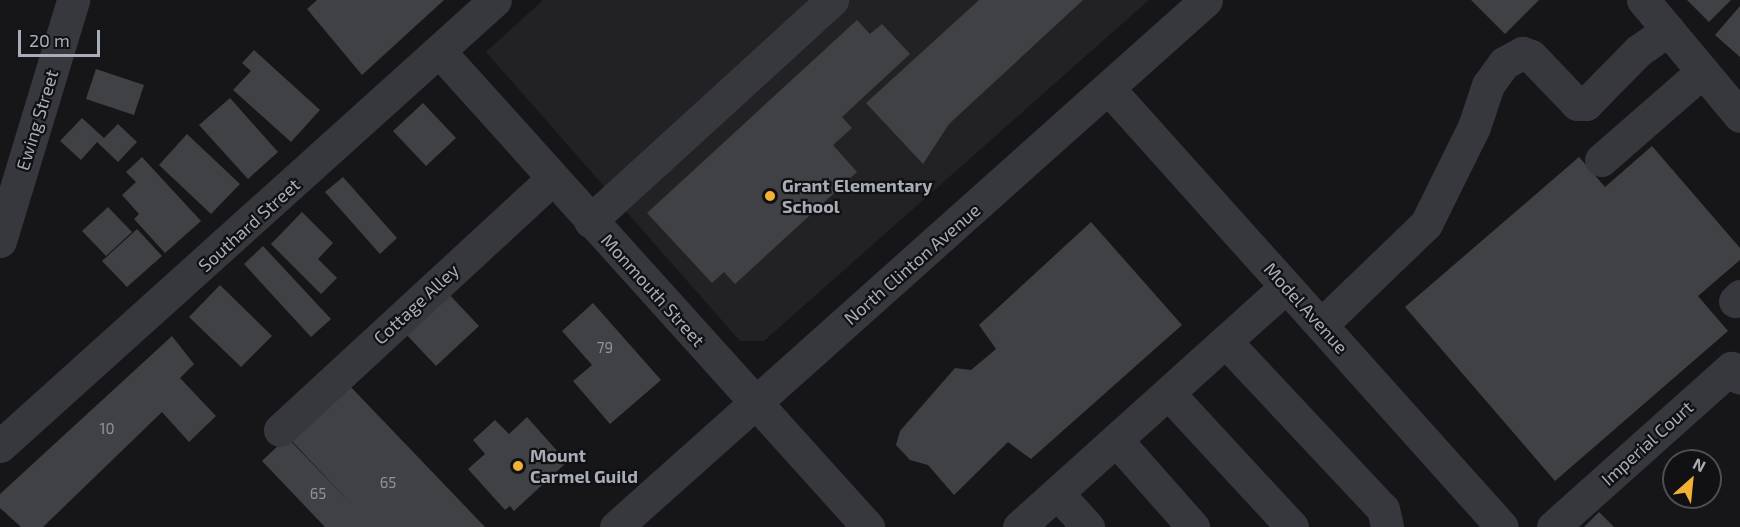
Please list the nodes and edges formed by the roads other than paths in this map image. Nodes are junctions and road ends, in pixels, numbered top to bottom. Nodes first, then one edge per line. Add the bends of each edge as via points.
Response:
1 (73, 0) edge
2 (495, 0) edge
3 (832, 0) edge
4 (1206, 0) edge
5 (1643, 0) edge
6 (1668, 30) junction
7 (440, 51) junction
8 (1703, 71) junction
9 (1109, 89) junction
10 (1740, 116) edge
11 (1601, 160) dead end
12 (552, 179) junction
13 (590, 221) junction
14 (0, 241) edge
15 (1286, 287) junction
16 (1321, 325) junction
17 (1226, 342) junction
18 (1735, 373) edge
19 (1169, 394) junction
20 (755, 404) junction
21 (280, 430) dead end
22 (1117, 441) junction
23 (0, 446) edge
24 (1058, 494) junction
25 (616, 527) edge
26 (868, 527) edge
27 (1019, 527) edge
28 (1088, 527) edge
29 (1192, 527) edge
30 (1292, 527) edge
31 (1387, 527) edge
32 (1502, 527) edge
33 (1553, 527) edge

1 - 14 street, Ewing Street
2 - 7 street, Southard Street
3 - 13 street
4 - 9 street, North Clinton Avenue
5 - 6 street
6 - 8 street
6 - 16 street via 1638,51 1586,104 1577,104 1531,56 1522,53 1504,63 1488,85 1474,127 1426,224
7 - 12 street, Monmouth Street
7 - 23 street, Southard Street
8 - 10 street
8 - 11 street
9 - 15 street, Model Avenue
9 - 20 street, North Clinton Avenue
12 - 13 street, Monmouth Street
12 - 21 street, Cottage Alley
13 - 20 street, Monmouth Street
15 - 16 street, Model Avenue
15 - 17 street
16 - 32 street, Model Avenue
17 - 19 street
17 - 31 street via 1383,510
18 - 33 street, Imperial Court
19 - 22 street
19 - 30 street
20 - 25 street, North Clinton Avenue
20 - 26 street, Monmouth Street
22 - 24 street
22 - 29 street
24 - 27 street
24 - 28 street

